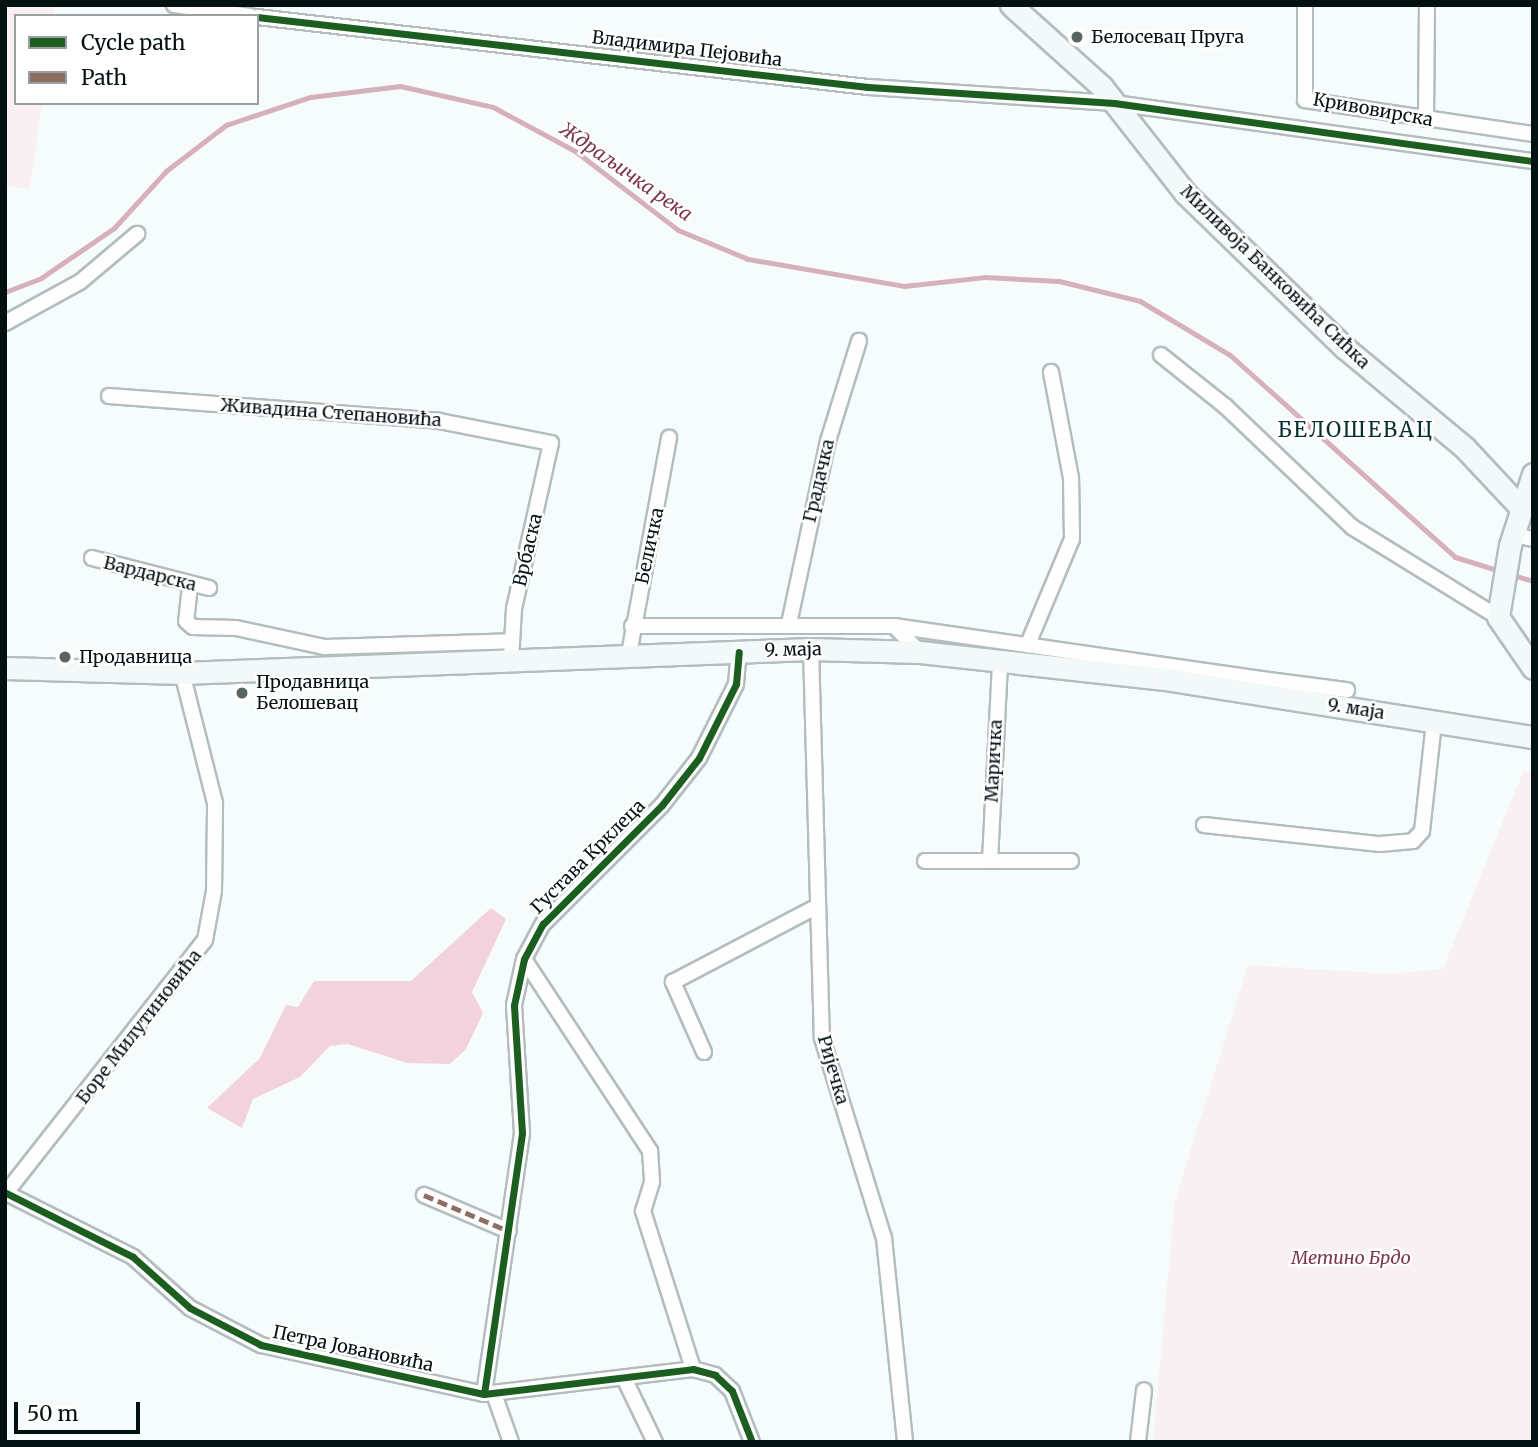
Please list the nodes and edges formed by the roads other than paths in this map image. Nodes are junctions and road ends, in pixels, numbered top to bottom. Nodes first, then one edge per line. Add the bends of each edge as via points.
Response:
1 (174, 5) edge
2 (1011, 5) edge
3 (1305, 5) edge
4 (1427, 5) edge
5 (236, 14) edge
6 (259, 17) edge
7 (1114, 103) junction
8 (1426, 119) junction
9 (1533, 134) edge
10 (1533, 161) edge
11 (137, 234) dead end
12 (5, 323) edge
13 (859, 341) dead end
14 (1161, 355) dead end
15 (1051, 372) dead end
16 (108, 396) dead end
17 (669, 438) dead end
18 (551, 443) joint
19 (1533, 467) edge
20 (1488, 473) junction
21 (1533, 474) edge
22 (1521, 508) junction
23 (1518, 540) edge
24 (92, 558) dead end
25 (190, 585) junction
26 (209, 589) dead end
27 (1498, 617) junction
28 (789, 624) junction
29 (632, 626) junction
30 (894, 626) junction
31 (1028, 644) junction
32 (811, 649) junction
33 (511, 650) junction
34 (739, 652) junction
35 (920, 652) junction
36 (629, 654) junction
37 (1000, 661) junction
38 (5, 668) edge
39 (1533, 668) edge
40 (182, 673) junction
41 (1254, 678) junction
42 (1347, 690) dead end
43 (1269, 694) junction
44 (1434, 722) junction
45 (1533, 737) edge
46 (1204, 825) dead end
47 (925, 861) dead end
48 (990, 861) junction
49 (1071, 861) dead end
50 (816, 907) junction
51 (524, 959) junction
52 (704, 1052) dead end
53 (11, 1175) edge
54 (6, 1193) edge
55 (424, 1195) dead end
56 (509, 1231) junction
57 (693, 1369) junction
58 (624, 1378) junction
59 (1144, 1390) dead end
60 (489, 1394) junction
61 (511, 1442) edge
62 (655, 1442) edge
63 (752, 1442) edge
64 (905, 1442) edge
65 (1138, 1442) edge

1 - 5 street
2 - 7 main road, Миливоја Банковића Сићка
3 - 8 street, Кривовирска via 1304,100
4 - 8 street
6 - 7 street, Владимира Пејовића via 868,86
7 - 10 street, Владимира Пејовића
7 - 20 main road, Миливоја Банковића Сићка via 1186,194 1345,348
8 - 9 street, Кривовирска
11 - 12 street via 80,282
13 - 28 street, Градачка via 828,442
14 - 27 street via 1225,406 1352,527
15 - 31 street via 1071,478 1072,539
16 - 18 street, Живадина Степановића via 439,421
17 - 29 street, Беличка
18 - 33 street, Врбаска
19 - 20 main road via 1516,477
20 - 22 main road, Миливоја Банковића Сићка
21 - 22 main road
22 - 23 main road
23 - 27 main road via 1501,586
24 - 25 street, Вардарска
25 - 26 street, Вардарска
25 - 33 street via 186,621 193,627 236,628 325,647
27 - 39 main road
28 - 29 street
28 - 30 street
29 - 36 street, Беличка
30 - 31 street
30 - 35 street
31 - 41 street
32 - 34 main road, 9. маја
32 - 35 main road, 9. маја
32 - 50 street, Ријечка
33 - 36 main road, 9. маја
33 - 40 main road, 9. маја
34 - 36 main road, 9. маја
34 - 51 street, Густава Крклеца via 736,684 699,758 662,805 543,924
35 - 37 main road, 9. маја
37 - 43 main road, 9. маја
37 - 48 street, Маричка
38 - 40 main road, 9. маја
40 - 53 street, Боре Милутиновића via 215,803 210,927 192,962
41 - 42 street
41 - 43 street
43 - 44 main road, 9. маја
44 - 45 main road, 9. маја
44 - 46 street via 1422,831 1413,841 1380,844
47 - 48 street
48 - 49 street
50 - 52 street via 673,982
50 - 64 street, Ријечка via 822,1038 884,1238
51 - 56 street, Густава Крклеца via 514,1005 523,1110
51 - 57 street via 650,1151 652,1182 643,1211
53 - 54 street, Боре Милутиновића
54 - 60 street, Петра Јовановића via 133,1257 190,1308 231,1333 284,1352
55 - 56 street
56 - 60 street, Густава Крклеца
57 - 58 street, Петра Јовановића
57 - 63 street via 715,1375 732,1391
58 - 60 street, Петра Јовановића
58 - 62 street
59 - 65 street
60 - 61 street

